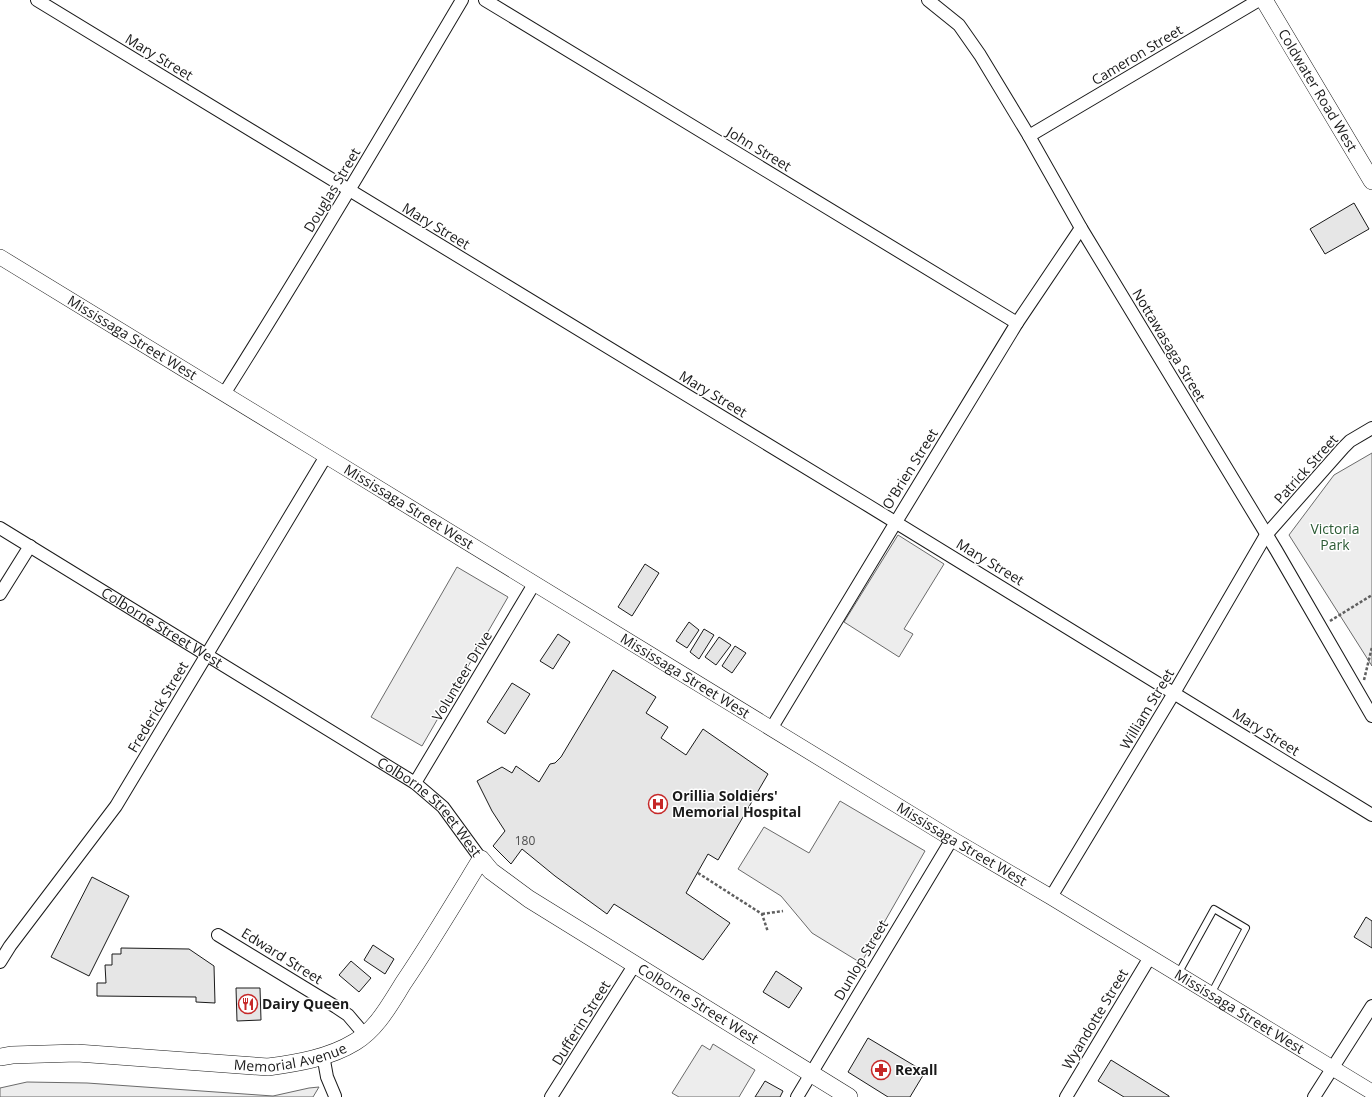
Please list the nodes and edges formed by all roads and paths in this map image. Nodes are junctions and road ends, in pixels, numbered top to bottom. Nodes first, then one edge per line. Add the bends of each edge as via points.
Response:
1 (37, 0) edge
2 (462, 0) edge
3 (486, 0) edge
4 (928, 0) edge
5 (1260, 0) edge
6 (1264, 0) edge
7 (1029, 136) junction
8 (1372, 181) edge
9 (349, 191) junction
10 (1081, 228) junction
11 (0, 258) edge
12 (1018, 323) junction
13 (224, 394) junction
14 (1372, 428) edge
15 (326, 456) junction
16 (896, 522) junction
17 (0, 528) edge
18 (1266, 535) junction
19 (30, 546) junction
20 (534, 584) junction
21 (0, 594) edge
22 (1372, 594) edge
23 (1321, 627) junction
24 (1372, 647) edge
25 (207, 654) junction
26 (1174, 693) junction
27 (1360, 695) junction
28 (1372, 716) edge
29 (771, 729) junction
30 (415, 783) junction
31 (1372, 815) edge
32 (952, 839) junction
33 (481, 859) junction
34 (698, 873) dead end
35 (1051, 897) junction
36 (783, 911) dead end
37 (762, 914) junction
38 (768, 932) dead end
39 (218, 935) dead end
40 (5, 943) edge
41 (1150, 957) junction
42 (0, 962) edge
43 (635, 964) junction
44 (1178, 974) junction
45 (1211, 994) junction
46 (1372, 1006) edge
47 (365, 1035) junction
48 (323, 1055) junction
49 (0, 1057) edge
50 (1332, 1068) junction
51 (811, 1074) junction
52 (1372, 1092) edge
53 (335, 1097) edge
54 (552, 1097) edge
55 (797, 1097) edge
56 (849, 1097) edge
57 (1066, 1097) edge
58 (1314, 1097) edge

1 - 9 street, Mary Street
2 - 9 street, Douglas Street
3 - 12 street, John Street
4 - 7 street, Nottawasaga Street via 959,25 969,38
5 - 7 street, Cameron Street
6 - 8 main road, Coldwater Road West
7 - 10 street, Nottawasaga Street
9 - 13 street, Douglas Street
9 - 16 street, Mary Street
10 - 12 street, O'Brien Street
10 - 18 street, Nottawasaga Street
11 - 13 street, Mississaga Street West
12 - 16 street, O'Brien Street
13 - 15 street, Mississaga Street West
14 - 18 street, Patrick Street via 1343,448
15 - 20 street, Mississaga Street West
15 - 25 street, Frederick Street
16 - 26 street, Mary Street
16 - 29 street, O'Brien Street
17 - 19 street, Colborne Street West
18 - 23 street, Nottawasaga Street
18 - 26 street, William Street
19 - 21 street
19 - 25 street, Colborne Street West
20 - 29 street, Mississaga Street West
20 - 30 street, Volunteer Drive
22 - 23 path
23 - 27 street, Nottawasaga Street
24 - 27 path
25 - 30 street, Colborne Street West
25 - 40 street, Frederick Street via 116,806
26 - 31 street, Mary Street
26 - 35 street, William Street
27 - 28 street, Nottawasaga Street
29 - 32 street, Mississaga Street West
30 - 33 street, Colborne Street West via 443,807
32 - 35 street, Mississaga Street West
32 - 51 street, Dunlop Street
33 - 43 main road, Colborne Street West via 491,871 529,899
33 - 47 main road, Memorial Avenue via 379,1020
34 - 37 path
35 - 41 street, Mississaga Street West
36 - 37 path
37 - 38 path
39 - 47 street, Edward Street via 348,1015
40 - 42 street, Frederick Street
41 - 44 street, Mississaga Street West
41 - 57 street, Wyandotte Street
43 - 51 main road, Colborne Street West
43 - 54 street, Dufferin Street
44 - 45 street, Mississaga Street West
44 - 45 lane via 1214,909 1246,928
45 - 50 street, Mississaga Street West
46 - 50 street
47 - 48 main road, Memorial Avenue via 342,1049
48 - 49 main road, Memorial Avenue via 268,1067 77,1053
48 - 53 street via 327,1077
50 - 52 street, Mississaga Street West
50 - 58 street
51 - 55 street, Dunlop Street
51 - 56 main road, Colborne Street West

